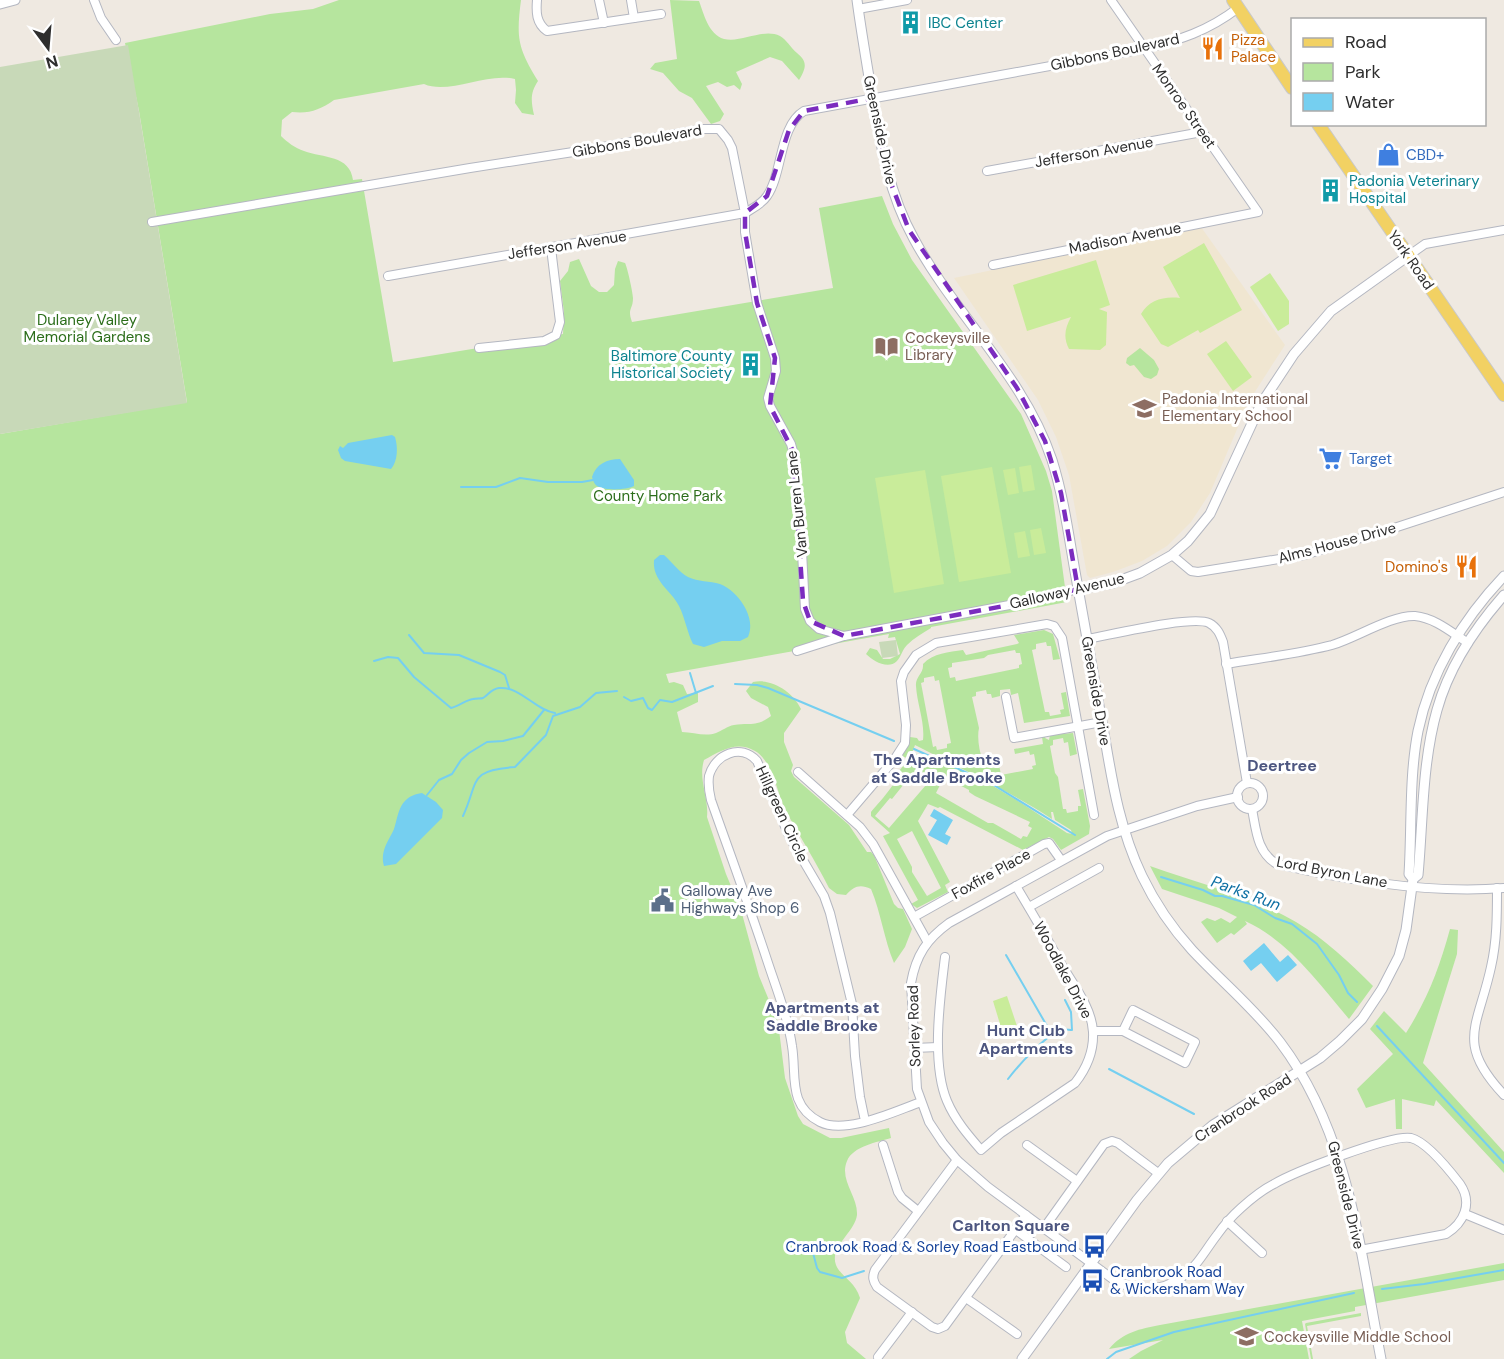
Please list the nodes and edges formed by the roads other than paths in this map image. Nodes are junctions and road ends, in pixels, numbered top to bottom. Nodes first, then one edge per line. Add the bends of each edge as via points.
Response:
1 (15, 0) edge
2 (94, 0) edge
3 (537, 0) edge
4 (599, 0) edge
5 (630, 0) edge
6 (907, 0) edge
7 (1111, 0) edge
8 (0, 4) edge
9 (1235, 4) edge
10 (857, 5) edge
11 (661, 14) dead end
12 (634, 18) junction
13 (604, 23) junction
14 (116, 40) dead end
15 (1143, 49) junction
16 (1291, 85) edge
17 (873, 98) junction
18 (1319, 126) edge
19 (1202, 132) junction
20 (987, 171) dead end
21 (1258, 212) joint
22 (745, 213) junction
23 (152, 222) dead end
24 (1504, 230) edge
25 (551, 248) junction
26 (1408, 256) junction
27 (993, 265) dead end
28 (388, 276) dead end
29 (479, 348) dead end
30 (1504, 395) edge
31 (1504, 492) edge
32 (1172, 555) junction
33 (1504, 576) edge
34 (1078, 589) junction
35 (1504, 595) edge
36 (844, 636) junction
37 (1457, 636) junction
38 (1087, 639) junction
39 (1468, 643) junction
40 (797, 651) dead end
41 (1226, 664) junction
42 (1006, 697) dead end
43 (1102, 722) junction
44 (1078, 727) junction
45 (798, 772) dead end
46 (1247, 783) junction
47 (1238, 797) junction
48 (1252, 809) junction
49 (847, 814) junction
50 (1094, 815) dead end
51 (1124, 830) junction
52 (1061, 860) junction
53 (1099, 868) dead end
54 (1413, 882) junction
55 (1016, 886) junction
56 (1500, 888) edge
57 (1029, 907) junction
58 (914, 917) junction
59 (927, 941) junction
60 (945, 957) dead end
61 (1093, 1031) junction
62 (1123, 1031) junction
63 (938, 1047) junction
64 (914, 1048) junction
65 (1299, 1071) junction
66 (1504, 1095) edge
67 (921, 1102) junction
68 (865, 1121) junction
69 (883, 1145) dead end
70 (1027, 1145) dead end
71 (1340, 1157) junction
72 (957, 1160) junction
73 (1158, 1173) junction
74 (1077, 1181) junction
75 (918, 1212) junction
76 (1464, 1214) junction
77 (1026, 1215) junction
78 (1227, 1221) junction
79 (1044, 1228) junction
80 (1016, 1230) junction
81 (1504, 1230) edge
82 (1360, 1250) junction
83 (1262, 1253) dead end
84 (1091, 1263) junction
85 (1066, 1267) dead end
86 (966, 1298) junction
87 (912, 1312) junction
88 (1017, 1334) dead end
89 (878, 1357) dead end
90 (1022, 1359) edge
91 (1381, 1359) edge

1 - 8 street
2 - 14 street
3 - 13 street via 538,21 547,31
4 - 13 street
5 - 12 street
6 - 10 street
7 - 15 street, Monroe Street
9 - 15 street, Gibbons Boulevard via 1219,22 1203,30
9 - 16 main road
10 - 17 street, Greenside Drive
11 - 12 street
12 - 13 street
15 - 17 street, Gibbons Boulevard
15 - 19 street, Monroe Street
17 - 22 street, Gibbons Boulevard via 799,115 789,130 767,196
17 - 34 street, Greenside Drive via 887,173 909,230 1035,419 1061,493
18 - 26 main road, York Road
19 - 20 street, Jefferson Avenue
19 - 21 street, Monroe Street
21 - 27 street, Madison Avenue
22 - 23 street, Gibbons Boulevard via 729,140 713,128
22 - 25 street, Jefferson Avenue
22 - 36 street, Van Buren Lane via 757,303 775,358 776,371 768,398 793,451 805,609 819,629
24 - 26 street, Galloway Avenue via 1425,244
25 - 28 street, Jefferson Avenue
25 - 29 street via 560,322 556,335
26 - 30 main road, York Road
26 - 32 street, Galloway Avenue via 1331,311 1294,354 1262,404 1210,514
31 - 32 street, Alms House Drive via 1304,555 1198,572
32 - 34 street, Galloway Avenue via 1124,579
33 - 37 street, Cranbrook Road
34 - 36 street, Galloway Avenue
34 - 38 street, Greenside Drive
35 - 39 street, Cranbrook Road
36 - 40 street, Galloway Avenue
37 - 39 street
37 - 41 street via 1426,618 1404,617 1330,645
37 - 54 street, Cranbrook Road via 1426,701 1418,732 1409,874
38 - 41 street, Lord Byron Lane via 1203,621 1218,630
38 - 43 street, Greenside Drive
39 - 54 street, Cranbrook Road via 1434,720 1418,875
41 - 46 street, Lord Byron Lane
42 - 44 street via 1014,738
43 - 44 street
43 - 51 street, Greenside Drive
44 - 49 street via 1062,638 1054,626 1038,625 936,643 916,656 901,681 906,734 901,750
44 - 50 street
45 - 49 street
46 - 47 street
46 - 48 street, Lord Byron Lane via 1258,785 1263,793 1261,804
47 - 48 street via 1243,807
47 - 51 street, Sorley Road
48 - 54 street, Lord Byron Lane via 1262,849 1276,864 1365,880
49 - 58 street via 873,844
51 - 52 street, Sorley Road
51 - 65 street, Greenside Drive via 1147,886 1173,926 1263,1021
52 - 55 street, Sorley Road
52 - 58 street, Foxfire Place via 1052,845 1044,844
53 - 57 street
54 - 56 street, Lord Byron Lane
54 - 65 street, Cranbrook Road via 1404,941 1379,995 1350,1032
55 - 57 street, Woodlake Drive
55 - 59 street, Sorley Road via 949,923
56 - 66 street via 1494,951 1475,1022 1474,1046 1481,1067
57 - 61 street, Woodlake Drive via 1081,998
58 - 59 street
59 - 64 street, Sorley Road via 914,966 911,982
60 - 63 street
61 - 62 street
61 - 63 street, Woodlake Drive via 1089,1060 1075,1083 981,1150 965,1132 946,1098
62 - 62 street via 1133,1010 1195,1042 1185,1063
63 - 64 street
64 - 67 street, Sorley Road
65 - 71 street, Greenside Drive via 1325,1118
65 - 73 street, Cranbrook Road via 1213,1125
67 - 68 street, Hillgreen Circle
67 - 72 street, Sorley Road via 929,1122
68 - 68 street, Hillgreen Circle via 852,1004 824,896 790,838 757,761 744,752 729,753 712,770 708,788 786,1016 796,1095 807,1112 822,1123 839,1126
69 - 75 street via 898,1192
70 - 74 street
71 - 76 street via 1393,1139 1413,1138 1425,1145 1460,1185 1467,1203
71 - 78 street, Sorley Road via 1274,1184
71 - 82 street, Greenside Drive
72 - 75 street
72 - 77 street, Sorley Road
73 - 74 street via 1112,1141 1104,1144
73 - 84 street, Cranbrook Road
74 - 79 street
75 - 87 street via 873,1275 877,1287
76 - 81 street
76 - 82 street via 1455,1229 1446,1234
77 - 79 street, Sorley Road
77 - 80 street
78 - 83 street
78 - 84 street, Sorley Road via 1183,1277 1160,1287 1125,1286
79 - 84 street, Sorley Road
80 - 85 street
80 - 86 street
82 - 91 street, Greenside Drive
84 - 90 street, Cranbrook Road
86 - 87 street via 941,1328
86 - 88 street
87 - 89 street

